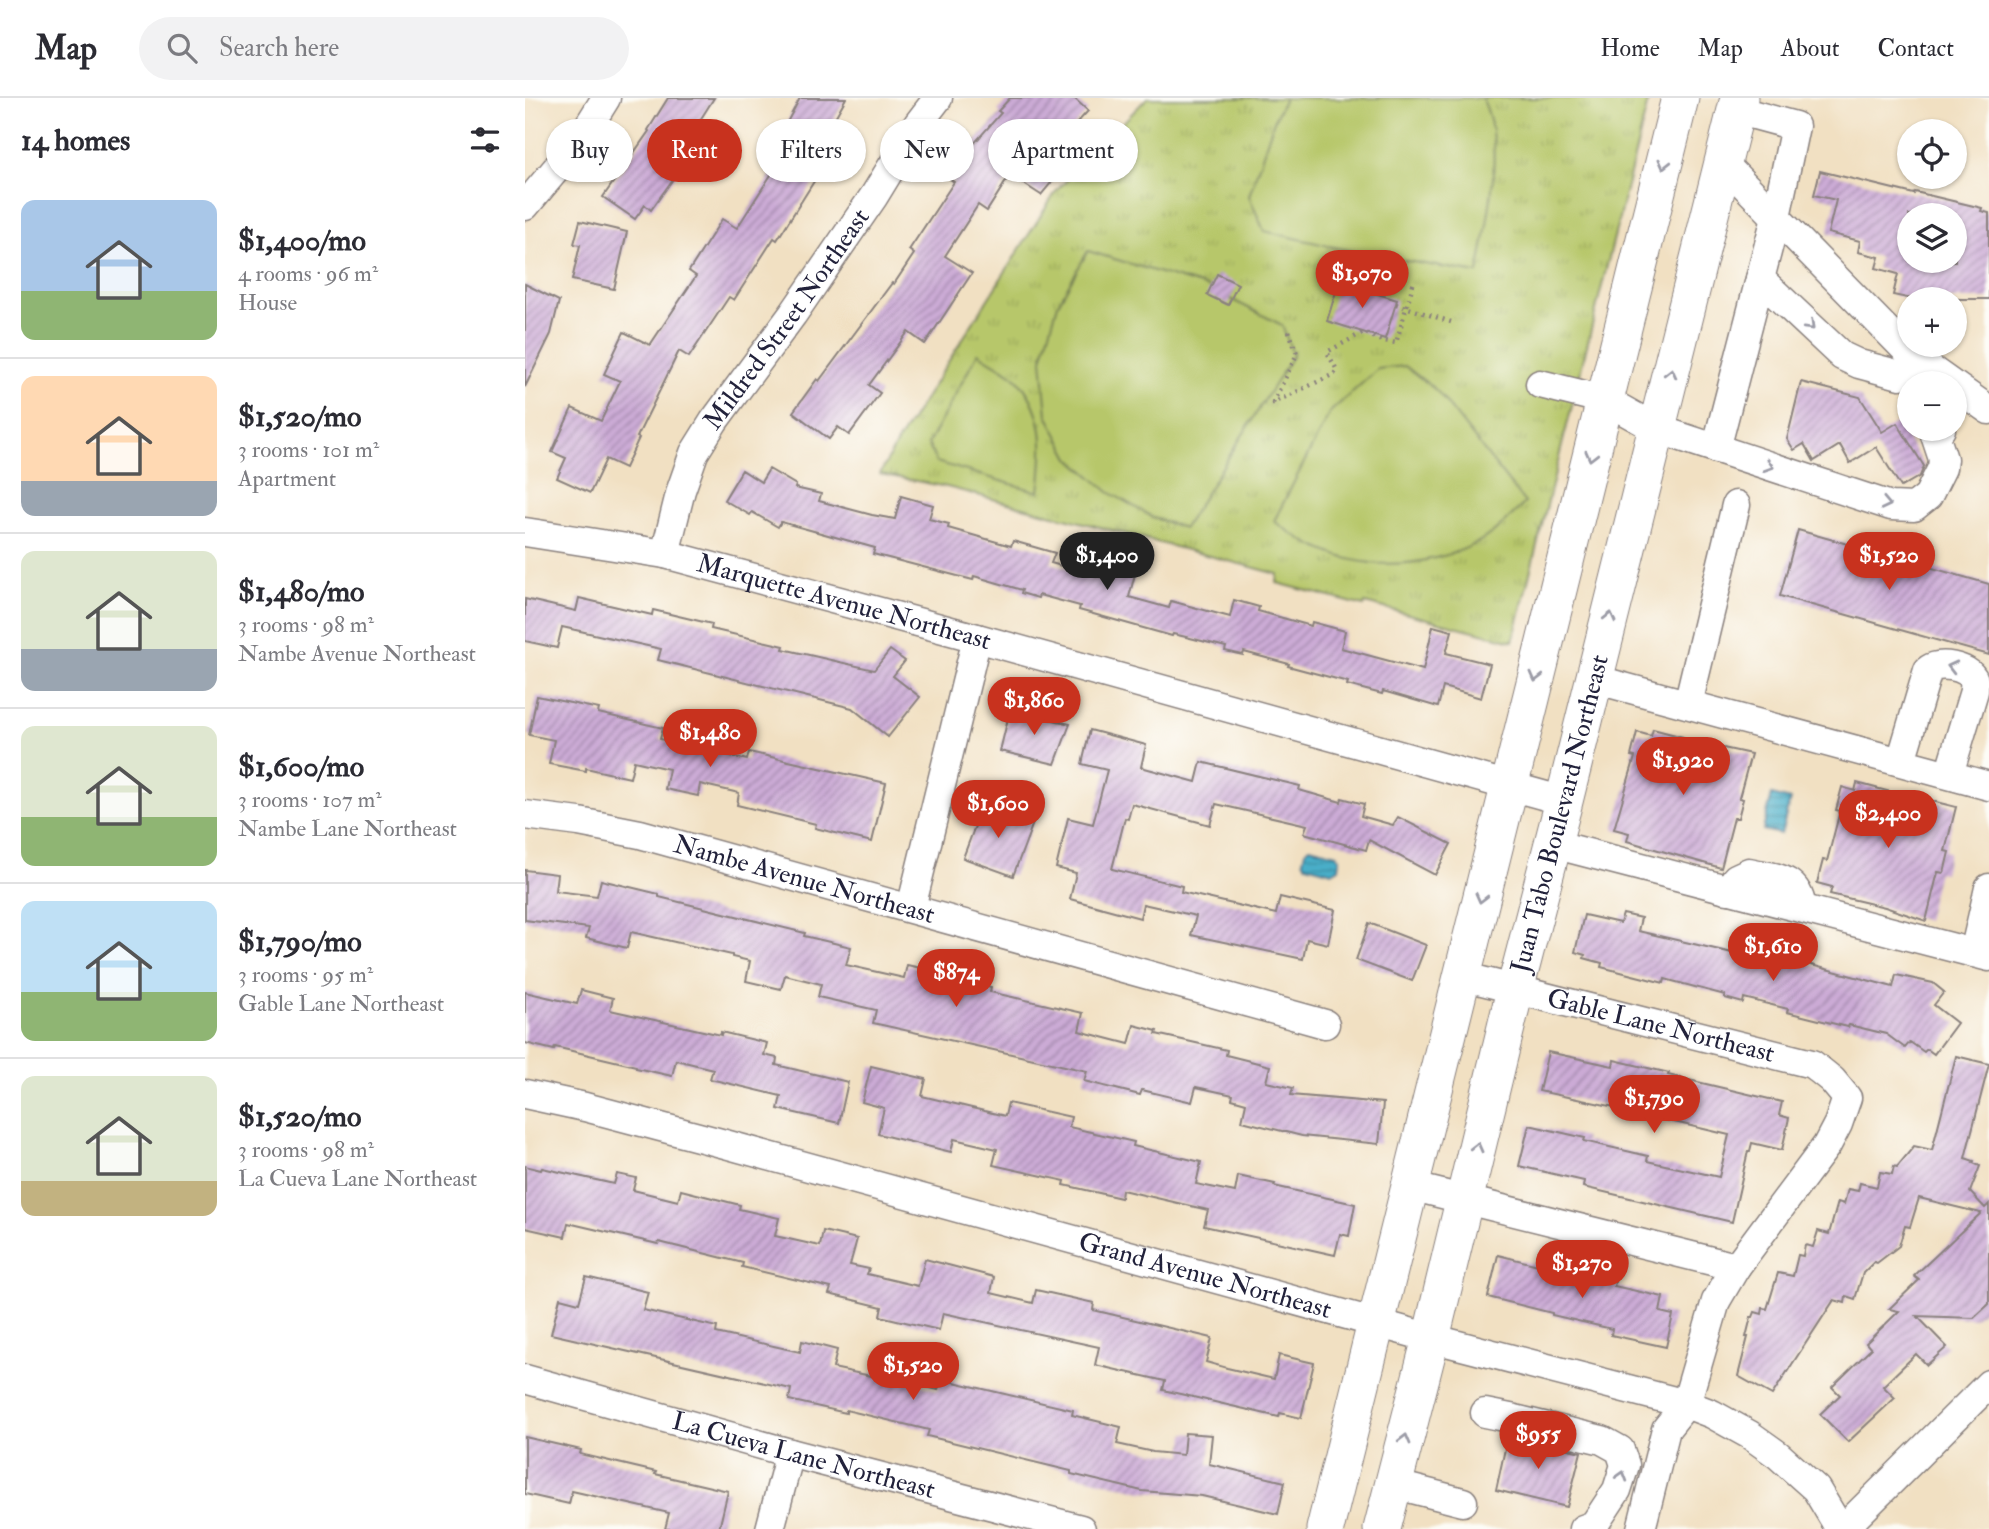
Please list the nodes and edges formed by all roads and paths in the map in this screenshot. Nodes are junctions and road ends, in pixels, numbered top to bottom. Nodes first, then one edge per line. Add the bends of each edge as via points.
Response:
1 (606, 98) edge
2 (938, 98) edge
3 (1678, 99) edge
4 (1737, 104) edge
5 (1723, 163) junction
6 (525, 206) edge
7 (1776, 217) junction
8 (1761, 279) junction
9 (1414, 281) dead end
10 (1396, 304) dead end
11 (1406, 308) junction
12 (1451, 322) dead end
13 (1289, 331) dead end
14 (1924, 365) junction
15 (1933, 371) edge
16 (1539, 384) dead end
17 (1605, 400) junction
18 (1657, 429) junction
19 (1937, 441) edge
20 (1716, 449) junction
21 (1736, 505) dead end
22 (525, 532) edge
23 (665, 554) junction
24 (978, 638) junction
25 (1594, 679) junction
26 (1688, 704) junction
27 (1901, 761) junction
28 (1949, 774) junction
29 (1510, 786) junction
30 (1989, 786) edge
31 (1564, 802) junction
32 (525, 815) edge
33 (1553, 844) junction
34 (1989, 888) edge
35 (911, 908) junction
36 (1981, 955) edge
37 (1462, 976) junction
38 (1515, 989) junction
39 (1325, 1024) dead end
40 (525, 1094) edge
41 (1410, 1185) junction
42 (1464, 1199) junction
43 (1736, 1267) junction
44 (1377, 1323) junction
45 (1431, 1338) junction
46 (525, 1379) edge
47 (1989, 1384) edge
48 (1686, 1404) junction
49 (1485, 1413) dead end
50 (790, 1452) junction
51 (1393, 1484) junction
52 (1463, 1502) dead end
53 (770, 1529) edge
54 (1081, 1529) edge
55 (1325, 1529) edge
56 (1382, 1529) edge
57 (1583, 1529) edge
58 (1641, 1529) edge
59 (1841, 1529) edge

1 - 6 street
2 - 23 street, Mildred Street Northeast via 694,453
3 -> 17 main road
4 - 5 main road, Juan Tabo Boulevard Northeast
4 - 7 street via 1795,126
5 - 7 street
18 -> 5 main road, Juan Tabo Boulevard Northeast
7 - 8 street
7 - 14 street
8 -> 14 street via 1842,356 1901,375
8 - 20 street
9 - 11 path
10 - 11 path
11 - 12 path
11 - 13 path via 1396,343 1364,332 1327,352 1337,370 1334,374 1273,403 1297,354
14 - 15 street
16 - 17 street
17 - 18 street
17 -> 29 main road
18 - 20 street
25 -> 18 main road, Juan Tabo Boulevard Northeast
20 -> 19 street via 1891,506 1914,507 1929,496 1943,468
21 - 26 street
22 - 23 street, Marquette Avenue Northeast
23 - 24 street, Marquette Avenue Northeast
24 - 29 street, Marquette Avenue Northeast
24 - 35 street
25 - 26 street
25 - 31 main road, Juan Tabo Boulevard Northeast
26 - 27 street
27 - 28 street
28 -> 27 street via 1974,691 1974,680 1967,671 1941,664 1928,670
28 - 30 street
29 - 31 street, Marquette Avenue Northeast
29 -> 37 main road
31 - 33 main road, Juan Tabo Boulevard Northeast
32 - 35 street, Nambe Avenue Northeast via 640,834
33 - 36 street
33 - 38 main road, Juan Tabo Boulevard Northeast
34 - 36 street
35 - 39 street, Nambe Avenue Northeast
37 - 38 street, Gable Lane Northeast
37 - 41 main road
42 -> 38 main road, Juan Tabo Boulevard Northeast
38 - 43 street, Gable Lane Northeast via 1812,1064 1847,1098 1827,1145
40 - 44 street, Grand Avenue Northeast
41 - 42 street
41 - 44 main road
42 - 43 street
42 - 45 main road, Juan Tabo Boulevard Northeast
43 - 48 street via 1716,1301
44 - 45 street, Grand Avenue Northeast
44 - 55 main road
45 - 48 street, Grand Avenue Northeast
51 -> 45 main road, Juan Tabo Boulevard Northeast
46 - 50 street, La Cueva Lane Northeast
47 - 59 street
48 - 58 street via 1666,1429
48 - 59 street, Grand Avenue Northeast via 1713,1414 1779,1455 1817,1489
57 -> 49 street via 1594,1525 1617,1490 1625,1465 1620,1450 1602,1440
50 - 53 street
50 - 54 street, La Cueva Lane Northeast
51 - 52 street
51 - 56 main road, Juan Tabo Boulevard Northeast

